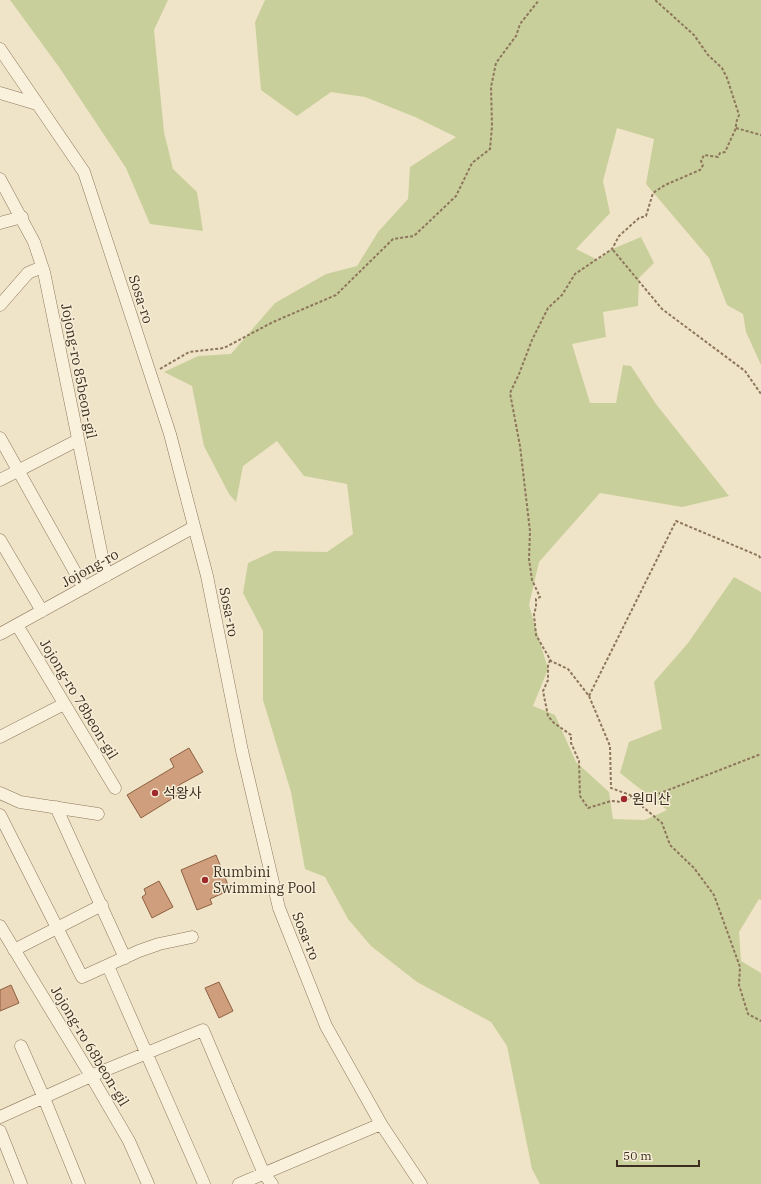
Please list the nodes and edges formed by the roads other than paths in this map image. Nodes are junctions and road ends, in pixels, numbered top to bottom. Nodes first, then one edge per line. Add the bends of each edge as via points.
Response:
1 (0, 50) edge
2 (0, 93) edge
3 (37, 104) junction
4 (0, 179) edge
5 (22, 217) junction
6 (0, 223) edge
7 (42, 267) junction
8 (0, 305) edge
9 (0, 438) edge
10 (78, 440) junction
11 (18, 470) junction
12 (0, 480) edge
13 (194, 527) junction
14 (0, 540) edge
15 (106, 576) junction
16 (84, 588) junction
17 (42, 611) junction
18 (17, 625) junction
19 (0, 634) edge
20 (64, 704) junction
21 (0, 737) edge
22 (115, 788) dead end
23 (0, 794) edge
24 (56, 807) junction
25 (98, 814) dead end
26 (0, 816) edge
27 (102, 905) junction
28 (0, 926) edge
29 (57, 928) junction
30 (192, 937) dead end
31 (14, 950) junction
32 (125, 958) junction
33 (108, 966) junction
34 (21, 1046) dead end
35 (147, 1053) junction
36 (91, 1076) junction
37 (44, 1098) junction
38 (0, 1117) edge
39 (381, 1124) junction
40 (0, 1131) edge
41 (264, 1174) junction
42 (21, 1184) edge
43 (78, 1184) edge
44 (148, 1184) edge
45 (204, 1184) edge
46 (239, 1184) edge
47 (272, 1184) edge
48 (421, 1184) edge

1 - 3 street, Sosa-ro
2 - 3 street
3 - 13 street, Sosa-ro via 84,172 170,434
4 - 5 street, Jojong-ro 85beon-gil
5 - 6 street
5 - 7 street, Jojong-ro 85beon-gil
7 - 8 street via 28,273
7 - 10 street, Jojong-ro 85beon-gil
9 - 11 street
10 - 11 street
10 - 15 street, Jojong-ro 85beon-gil
11 - 12 street
11 - 16 street
13 - 15 street, Jojong-ro
13 - 39 street, Sosa-ro via 207,576 242,751 279,908 326,1026
14 - 17 street
15 - 16 street, Jojong-ro
16 - 17 street, Jojong-ro
17 - 18 street, Jojong-ro
18 - 19 street, Jojong-ro
18 - 20 street, Jojong-ro 78beon-gil
20 - 21 street
20 - 22 street, Jojong-ro 78beon-gil
23 - 24 street via 20,802
24 - 25 street
24 - 27 street
26 - 29 street
27 - 29 street
27 - 32 street
28 - 31 street, Jojong-ro 68beon-gil
29 - 31 street
29 - 33 street via 82,977
30 - 32 street via 159,944
31 - 36 street, Jojong-ro 68beon-gil
32 - 33 street
33 - 35 street
34 - 37 street
35 - 36 street
35 - 41 street via 203,1030
35 - 45 street
36 - 37 street
36 - 44 street, Jojong-ro 68beon-gil via 129,1141
37 - 38 street
37 - 43 street
39 - 41 street
39 - 48 street, Sosa-ro
40 - 42 street
41 - 46 street
41 - 47 street

